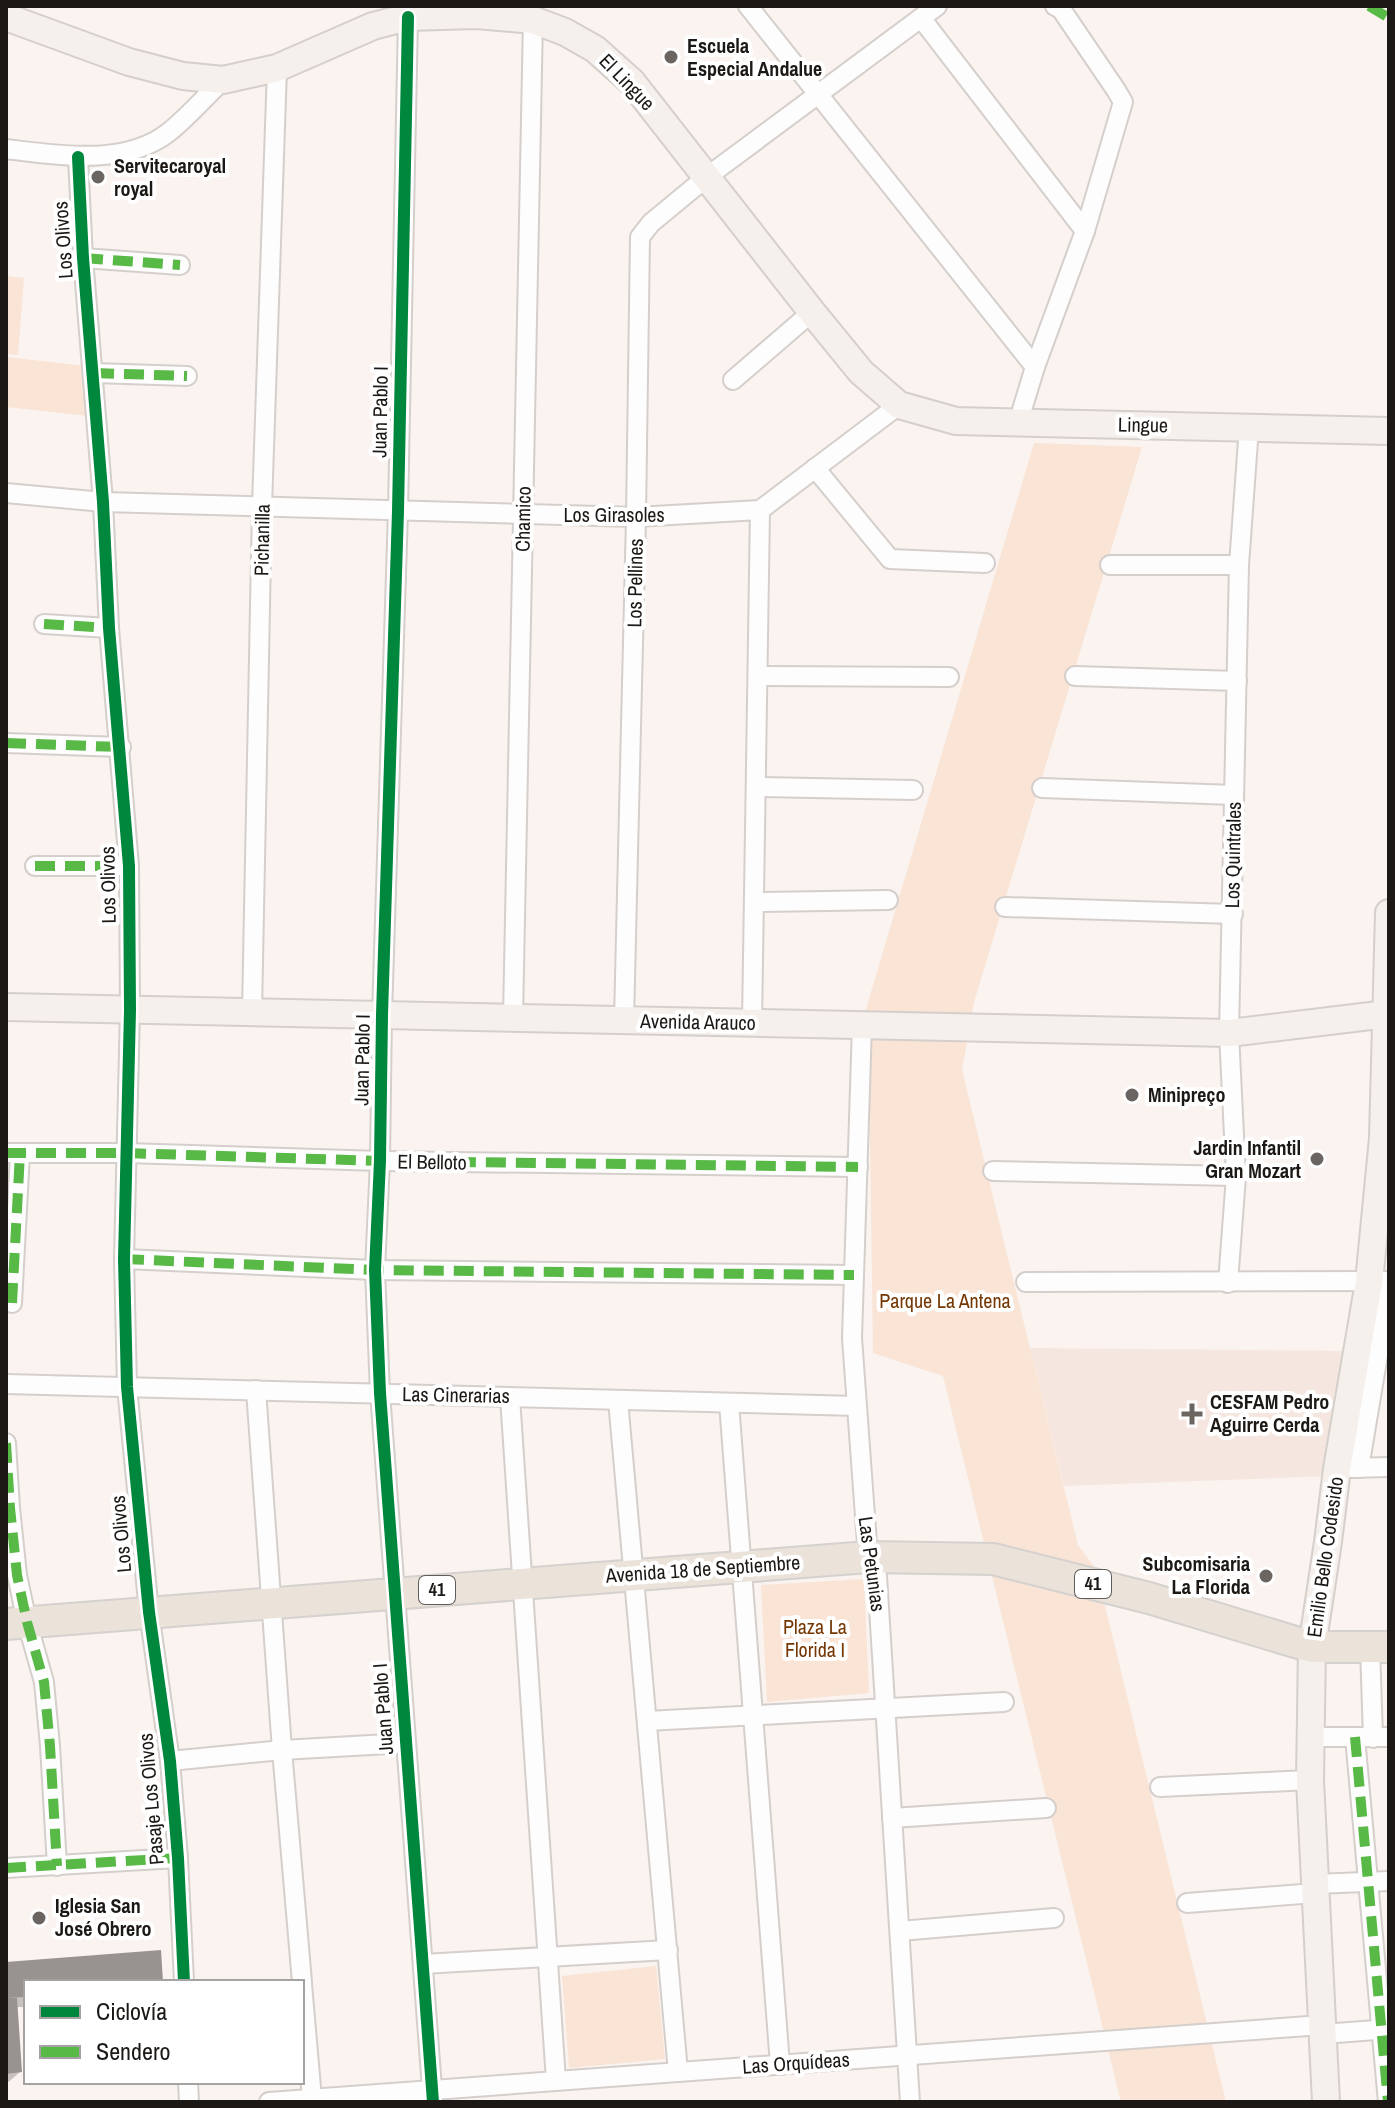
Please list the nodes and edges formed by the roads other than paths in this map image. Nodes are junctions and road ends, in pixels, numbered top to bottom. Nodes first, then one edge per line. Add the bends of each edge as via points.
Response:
1 (748, 6) edge
2 (937, 6) edge
3 (1055, 6) edge
4 (6, 17) edge
5 (408, 17) junction
6 (921, 18) junction
7 (533, 20) junction
8 (277, 68) junction
9 (223, 80) junction
10 (819, 94) junction
11 (6, 149) edge
12 (78, 157) junction
13 (708, 176) junction
14 (1085, 231) junction
15 (83, 258) junction
16 (180, 265) dead end
17 (812, 312) junction
18 (1035, 367) junction
19 (94, 373) junction
20 (187, 376) dead end
21 (733, 380) dead end
22 (899, 405) junction
23 (1018, 423) junction
24 (1249, 427) junction
25 (1389, 431) edge
26 (815, 468) junction
27 (6, 493) edge
28 (103, 502) junction
29 (262, 506) junction
30 (760, 510) junction
31 (398, 511) junction
32 (523, 514) junction
33 (636, 517) junction
34 (985, 563) dead end
35 (1110, 565) dead end
36 (1239, 565) junction
37 (44, 624) dead end
38 (109, 628) junction
39 (758, 676) junction
40 (1075, 676) dead end
41 (949, 677) dead end
42 (1237, 681) junction
43 (6, 743) edge
44 (121, 747) junction
45 (756, 787) junction
46 (1042, 788) dead end
47 (913, 790) dead end
48 (1234, 795) junction
49 (35, 866) dead end
50 (129, 866) junction
51 (888, 900) dead end
52 (754, 902) junction
53 (1005, 907) dead end
54 (1389, 913) edge
55 (1233, 914) junction
56 (6, 1007) edge
57 (130, 1010) junction
58 (252, 1012) junction
59 (1388, 1014) edge
60 (382, 1015) junction
61 (513, 1018) junction
62 (624, 1020) junction
63 (752, 1023) junction
64 (862, 1025) junction
65 (1229, 1033) junction
66 (13, 1153) edge
67 (126, 1153) junction
68 (380, 1161) junction
69 (858, 1167) junction
70 (993, 1171) dead end
71 (1236, 1176) junction
72 (124, 1259) junction
73 (375, 1270) junction
74 (854, 1275) junction
75 (1026, 1282) dead end
76 (1228, 1283) junction
77 (1382, 1284) edge
78 (12, 1303) dead end
79 (1387, 1315) edge
80 (6, 1384) edge
81 (127, 1387) junction
82 (256, 1390) junction
83 (380, 1393) junction
84 (510, 1397) junction
85 (618, 1400) junction
86 (729, 1403) junction
87 (857, 1406) junction
88 (6, 1443) edge
89 (1389, 1467) edge
90 (1348, 1468) junction
91 (868, 1557) junction
92 (741, 1566) junction
93 (634, 1575) junction
94 (522, 1583) junction
95 (395, 1593) junction
96 (272, 1603) junction
97 (149, 1612) junction
98 (16, 1623) edge
99 (1312, 1647) junction
100 (1380, 1647) edge
101 (1004, 1702) dead end
102 (886, 1708) junction
103 (753, 1715) junction
104 (647, 1721) junction
105 (1312, 1737) junction
106 (1372, 1737) edge
107 (406, 1743) junction
108 (282, 1750) junction
109 (170, 1761) junction
110 (1310, 1780) junction
111 (1160, 1787) dead end
112 (1046, 1808) dead end
113 (892, 1818) junction
114 (178, 1858) junction
115 (57, 1866) junction
116 (6, 1868) edge
117 (1389, 1881) edge
118 (1369, 1883) junction
119 (1315, 1888) junction
120 (1187, 1903) dead end
121 (1054, 1918) dead end
122 (900, 1931) junction
123 (668, 1950) junction
124 (547, 1957) junction
125 (423, 1964) junction
126 (184, 1980) edge
127 (302, 1980) edge
128 (304, 2006) edge
129 (1323, 2030) junction
130 (1386, 2030) edge
131 (907, 2055) junction
132 (780, 2065) junction
133 (678, 2072) junction
134 (556, 2081) junction
135 (432, 2096) edge
136 (312, 2099) junction
137 (269, 2102) edge
138 (910, 2102) edge
139 (1326, 2102) edge
140 (1388, 2102) edge

1 - 10 street
2 - 6 street, Los Pellines
3 - 14 street via 1123,102
4 - 9 street, El Lingue via 129,62
5 - 7 street, El Lingue
5 - 8 street, El Lingue via 373,26
5 - 31 street, Juan Pablo I
6 - 10 street, Los Pellines
6 - 14 street
7 - 13 street, El Lingue via 595,49 632,82
7 - 32 street, Chamico
8 - 9 street, El Lingue
8 - 29 street, Pichanilla
9 - 12 street via 168,133 136,149
10 - 13 street, Los Pellines
10 - 18 street
11 - 12 street
12 - 15 street, Los Olivos
13 - 17 street, El Lingue
13 - 33 street, Los Pellines via 640,237
14 - 18 street
15 - 16 street
15 - 19 street, Los Olivos
17 - 21 street
17 - 22 street, El Lingue via 861,372
18 - 23 street
19 - 20 street
19 - 28 street, Los Olivos
22 - 23 street, Lingue via 956,421
22 - 26 street
23 - 24 street, Lingue
24 - 25 street, Lingue
24 - 36 street, Los Quintrales
26 - 30 street
26 - 34 street via 890,559
27 - 28 street, Los Girasoles
28 - 29 street, Los Girasoles
28 - 38 street, Los Olivos
29 - 31 street, Los Girasoles
29 - 58 street, Pichanilla
30 - 33 street, Los Girasoles
30 - 39 street
31 - 32 street, Los Girasoles
31 - 60 street, Juan Pablo I
32 - 33 street, Los Girasoles
32 - 61 street, Chamico
33 - 62 street, Los Pellines
35 - 36 street
36 - 42 street, Los Quintrales
37 - 38 street
38 - 44 street, Los Olivos
39 - 41 street
39 - 45 street
40 - 42 street
42 - 48 street, Los Quintrales
43 - 44 street
44 - 50 street, Los Olivos
45 - 47 street
45 - 52 street
46 - 48 street
48 - 55 street, Los Quintrales
49 - 50 street
50 - 57 street, Los Olivos
51 - 52 street
52 - 63 street
53 - 55 street
54 - 59 street, Emilio Bello Codesido
55 - 65 street, Los Quintrales
56 - 57 street, Avenida Arauco
57 - 58 street, Avenida Arauco
57 - 67 street, Los Olivos
58 - 60 street, Avenida Arauco
59 - 65 street, Avenida Arauco
59 - 77 street, Emilio Bello Codesido
60 - 61 street, Avenida Arauco
60 - 68 street, Juan Pablo I
61 - 62 street, Avenida Arauco
62 - 63 street, Avenida Arauco
63 - 64 street, Avenida Arauco
64 - 65 street, Avenida Arauco
64 - 69 street, Las Petunias
65 - 71 street, Los Quintrales
66 - 67 street, El Belloto
66 - 78 street
67 - 68 street, El Belloto
67 - 72 street, Los Olivos
68 - 69 street, El Belloto
68 - 73 street, Juan Pablo I
69 - 74 street, Las Petunias
70 - 71 street
71 - 76 street, Los Quintrales
72 - 73 street
72 - 81 street, Los Olivos
73 - 74 street
73 - 83 street, Juan Pablo I
74 - 87 street, Las Petunias
75 - 76 street
76 - 77 street
77 - 79 street
77 - 90 street, Emilio Bello Codesido
79 - 90 street
80 - 81 street, Las Cinerarias
81 - 82 street, Las Cinerarias
81 - 97 street, Los Olivos
82 - 83 street, Las Cinerarias
82 - 96 street
83 - 84 street, Las Cinerarias
83 - 95 street, Juan Pablo I
84 - 85 street, Las Cinerarias
84 - 94 street
85 - 86 street, Las Cinerarias
85 - 93 street
86 - 87 street, Las Cinerarias
86 - 92 street
87 - 91 street, Las Petunias
88 - 98 street
89 - 90 street
90 - 99 street, Emilio Bello Codesido via 1328,1542
91 - 92 main road, Avenida 18 de Septiembre / 41
91 - 99 main road, Avenida 18 de Septiembre / 41 via 993,1559
91 - 102 street, Las Petunias via 877,1576
92 - 93 main road, Avenida 18 de Septiembre / 41
92 - 103 street
93 - 94 main road, Avenida 18 de Septiembre / 41
93 - 104 street
94 - 95 main road, Avenida 18 de Septiembre / 41
94 - 124 street
95 - 96 main road, Avenida 18 de Septiembre / 41
95 - 107 street, Juan Pablo I
96 - 97 main road, Avenida 18 de Septiembre / 41
96 - 108 street
97 - 98 main road, Avenida 18 de Septiembre / 41
97 - 109 street, Pasaje Los Olivos
98 - 115 street via 44,1682
99 - 100 main road, Avenida 18 de Septiembre / 41
99 - 105 street, Emilio Bello Codesido
100 - 106 street
101 - 102 street
102 - 103 street
102 - 113 street, Las Petunias
103 - 104 street
103 - 132 street
104 - 123 street
105 - 106 street
105 - 110 street, Emilio Bello Codesido
106 - 118 street
107 - 108 street
107 - 125 street, Juan Pablo I
108 - 109 street
108 - 127 street
109 - 114 street, Pasaje Los Olivos
110 - 111 street
110 - 119 street, Emilio Bello Codesido
112 - 113 street
113 - 122 street, Las Petunias
114 - 115 street
114 - 126 street, Pasaje Los Olivos
115 - 116 street
117 - 118 street
118 - 119 street
118 - 130 street
119 - 120 street
119 - 129 street, Emilio Bello Codesido
121 - 122 street
122 - 131 street, Las Petunias
123 - 124 street
123 - 133 street
124 - 125 street
124 - 134 street
125 - 135 street, Juan Pablo I
128 - 136 street
129 - 130 street, Las Orquídeas
129 - 131 street, Las Orquídeas
129 - 139 street, Emilio Bello Codesido
130 - 140 street
131 - 132 street, Las Orquídeas
131 - 138 street, Las Petunias
132 - 133 street, Las Orquídeas
133 - 134 street, Las Orquídeas
134 - 135 street, Las Orquídeas
135 - 136 street, Las Orquídeas
136 - 137 street, Las Orquídeas

